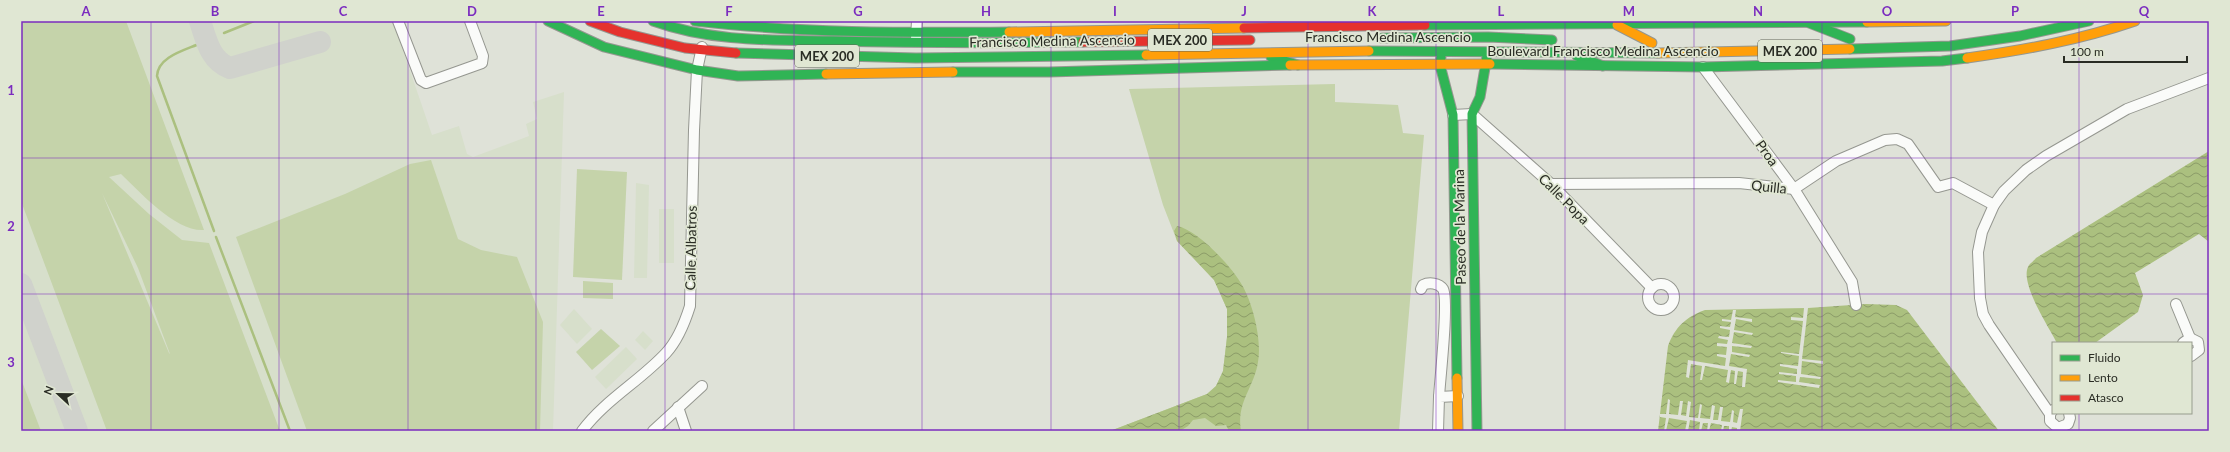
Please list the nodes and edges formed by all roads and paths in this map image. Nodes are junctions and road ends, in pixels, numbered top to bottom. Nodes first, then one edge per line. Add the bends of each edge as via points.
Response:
1 (398, 21) edge
2 (470, 21) edge
3 (548, 21) edge
4 (590, 21) edge
5 (653, 21) edge
6 (695, 21) edge
7 (917, 21) edge
8 (1946, 21) edge
9 (2089, 21) edge
10 (2135, 21) edge
11 (706, 23) junction
12 (1809, 23) junction
13 (1351, 24) edge
14 (1488, 24) junction
15 (1444, 25) junction
16 (1617, 25) junction
17 (916, 33) junction
18 (704, 36) junction
19 (1946, 36) dead end
20 (1443, 37) junction
21 (1488, 37) junction
22 (1369, 38) dead end
23 (1887, 38) dead end
24 (1826, 39) dead end
25 (1258, 40) dead end
26 (1562, 40) dead end
27 (1630, 42) dead end
28 (916, 44) junction
29 (701, 49) junction
30 (1442, 50) junction
31 (1488, 50) junction
32 (1807, 51) junction
33 (1255, 52) junction
34 (1567, 52) junction
35 (916, 58) junction
36 (1487, 64) junction
37 (1774, 64) junction
38 (1298, 65) junction
39 (1440, 65) junction
40 (1603, 66) junction
41 (1703, 67) junction
42 (697, 70) junction
43 (2209, 78) edge
44 (1472, 114) junction
45 (1453, 115) junction
46 (1551, 184) junction
47 (1794, 189) junction
48 (1994, 205) junction
49 (1652, 288) dead end
50 (1421, 289) dead end
51 (2176, 304) dead end
52 (1856, 305) dead end
53 (2186, 340) edge
54 (2192, 355) edge
55 (702, 386) dead end
56 (1476, 387) junction
57 (1458, 392) junction
58 (1439, 397) junction
59 (1476, 406) junction
60 (678, 407) junction
61 (1458, 408) junction
62 (2052, 412) edge
63 (2072, 415) edge
64 (582, 431) edge
65 (653, 431) edge
66 (686, 431) edge
67 (1438, 431) edge
68 (1458, 431) edge
69 (1477, 431) edge

1 - 2 street via 422,80 426,84 482,63 483,56
3 - 42 main road, Boulevard Francisco Medina Ascencio via 604,47
4 - 29 main road, Francisco Medina Ascencio / MEX 200 via 620,32 685,48
5 - 18 main road, Francisco Medina Ascencio / MEX 200
6 - 11 main road, Francisco Medina Ascencio
7 - 17 street
8 - 12 main road, Francisco Medina Ascencio
9 - 32 main road, Francisco Medina Ascencio / MEX 200 via 2020,36 1950,46
10 - 37 main road, Boulevard Francisco Medina Ascencio via 2097,34 2023,49 1942,61
11 - 17 main road, Francisco Medina Ascencio via 764,28
11 - 18 street, Calle Albatros
12 - 16 main road, Francisco Medina Ascencio
12 - 24 main road, MEX 200 via 1854,39
13 - 15 main road, Francisco Medina Ascencio
13 - 17 main road, Francisco Medina Ascencio
14 - 15 main road, Francisco Medina Ascencio
14 - 16 main road, Francisco Medina Ascencio
14 - 21 main road, Paseo de la Marina
15 - 20 main road, Paseo de la Marina
16 - 27 main road via 1656,43
17 - 28 street
18 - 28 main road, Francisco Medina Ascencio / MEX 200
18 - 29 street, Calle Albatros
19 - 23 main road
20 - 21 main road, Francisco Medina Ascencio
20 - 22 main road, Francisco Medina Ascencio
20 - 30 main road, Paseo de la Marina
21 - 26 main road, Francisco Medina Ascencio
21 - 31 main road, Paseo de la Marina
25 - 28 main road, Francisco Medina Ascencio / MEX 200
28 - 35 street
29 - 35 main road, Francisco Medina Ascencio / MEX 200 via 739,53
29 - 42 street, Calle Albatros
30 - 31 main road, Francisco Medina Ascencio / MEX 200
30 - 33 main road, Francisco Medina Ascencio / MEX 200
30 - 39 main road, Paseo de la Marina
31 - 34 main road, Francisco Medina Ascencio / MEX 200
31 - 36 main road, Paseo de la Marina
32 - 34 main road, Francisco Medina Ascencio / MEX 200
32 - 37 main road
33 - 35 main road, Francisco Medina Ascencio / MEX 200
33 - 38 main road
34 - 40 main road
36 - 39 main road, Boulevard Francisco Medina Ascencio
36 - 40 main road, Boulevard Francisco Medina Ascencio
36 - 44 main road, Paseo de la Marina via 1480,97
37 - 41 main road, Boulevard Francisco Medina Ascencio
38 - 39 main road, Boulevard Francisco Medina Ascencio
38 - 42 main road, Boulevard Francisco Medina Ascencio via 1049,72 940,71 738,76
39 - 45 main road, Paseo de la Marina
40 - 41 main road, Boulevard Francisco Medina Ascencio
41 - 47 street, Proa
42 - 64 street, Calle Albatros via 690,306 683,327 667,352
43 - 48 street via 2127,109 2046,156 2026,170 2004,191
44 - 45 street
44 - 46 street, Calle Popa
44 - 56 main road, Paseo de la Marina
45 - 57 main road, Paseo de la Marina
46 - 47 street, Quilla via 1739,183
46 - 49 street, Calle Popa
47 - 48 street, Quilla via 1836,161 1885,140 1897,138 1908,144 1938,187 1954,183
47 - 52 street, Proa via 1852,282
48 - 62 street via 1982,232 1978,252 1983,314
50 - 58 street via 1423,285 1432,284 1439,285 1443,290 1445,309
51 - 53 street
53 - 54 street via 2196,340 2199,346 2198,352
55 - 60 street
56 - 57 main road
56 - 59 main road, Paseo de la Marina
57 - 58 street
57 - 61 main road, Paseo de la Marina
58 - 67 street
59 - 61 main road
59 - 69 main road, Paseo de la Marina
60 - 65 street
60 - 66 street
61 - 68 main road, Paseo de la Marina
62 - 63 street via 2052,424 2058,428 2065,426

